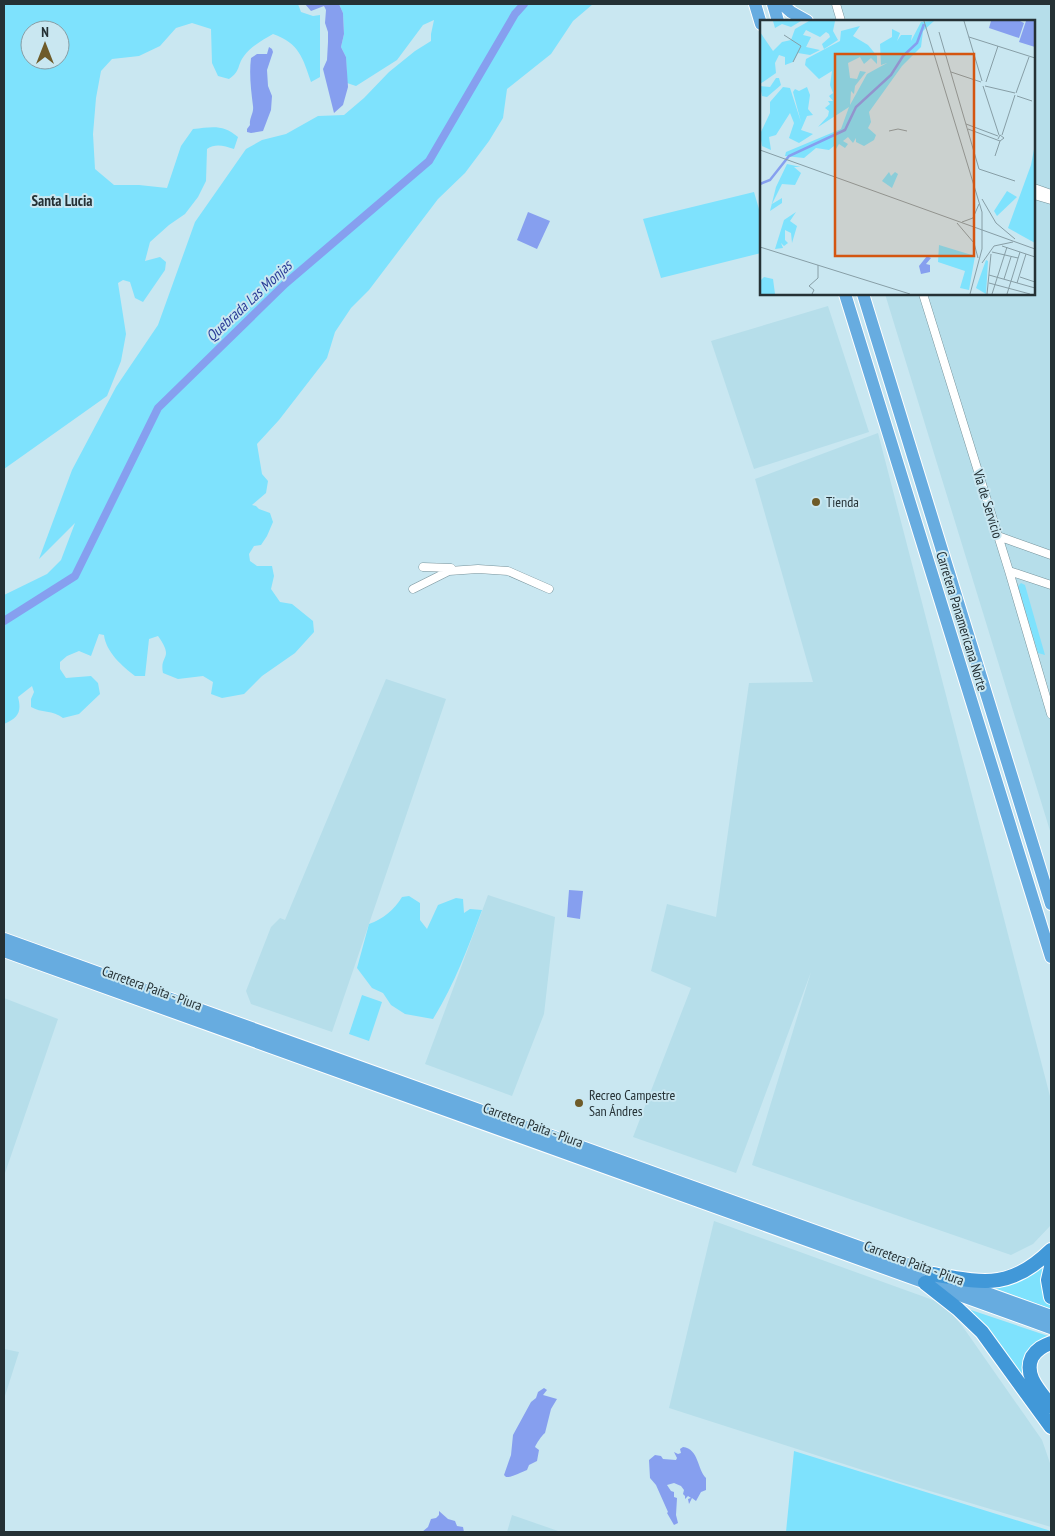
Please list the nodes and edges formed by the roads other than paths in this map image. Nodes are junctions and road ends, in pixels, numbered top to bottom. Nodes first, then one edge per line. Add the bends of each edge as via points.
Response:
1 (755, 4) edge
2 (773, 4) edge
3 (782, 4) edge
4 (836, 4) edge
5 (778, 20) edge
6 (805, 20) edge
7 (841, 20) edge
8 (760, 21) edge
9 (1035, 188) edge
10 (1051, 194) edge
11 (1035, 195) edge
12 (1051, 200) edge
13 (844, 295) edge
14 (862, 295) edge
15 (923, 295) edge
16 (877, 340) junction
17 (860, 346) junction
18 (998, 536) junction
19 (1051, 555) edge
20 (424, 567) dead end
21 (461, 569) junction
22 (1009, 571) junction
23 (1051, 585) edge
24 (413, 589) dead end
25 (549, 589) dead end
26 (1051, 714) edge
27 (1008, 763) junction
28 (992, 768) junction
29 (1051, 904) edge
30 (4, 939) edge
31 (4, 951) edge
32 (1051, 957) edge
33 (1051, 1250) edge
34 (1051, 1267) edge
35 (929, 1278) junction
36 (1051, 1297) edge
37 (1051, 1316) edge
38 (1051, 1328) edge
39 (1051, 1343) edge
40 (1051, 1406) edge
41 (1051, 1427) edge

1 - 8 highway
2 - 5 highway
3 - 6 highway
4 - 7 street
9 - 10 street
11 - 12 street
13 - 17 highway, Carretera Panamericana Norte
14 - 16 highway, Carretera Panamericana Norte
15 - 18 street, Vía de Servicio
16 - 17 highway
16 - 27 highway, Carretera Panamericana Norte
17 - 28 highway, Carretera Panamericana Norte
18 - 19 street
18 - 22 street, Vía de Servicio
20 - 21 street
21 - 24 street via 438,575
21 - 25 street via 508,571
22 - 23 street
22 - 26 street, Vía de Servicio
27 - 28 highway
27 - 29 highway, Carretera Panamericana Norte
28 - 32 highway, Carretera Panamericana Norte
30 - 35 highway, Carretera Paita - Piura via 230,1019
31 - 35 highway, Carretera Paita - Piura
33 - 35 highway via 1028,1269 1001,1280
34 - 36 highway via 1048,1280
35 - 37 highway, Carretera Paita - Piura
35 - 38 highway, Carretera Paita - Piura
35 - 41 highway via 982,1332
39 - 40 highway via 1037,1351 1029,1369 1034,1384

